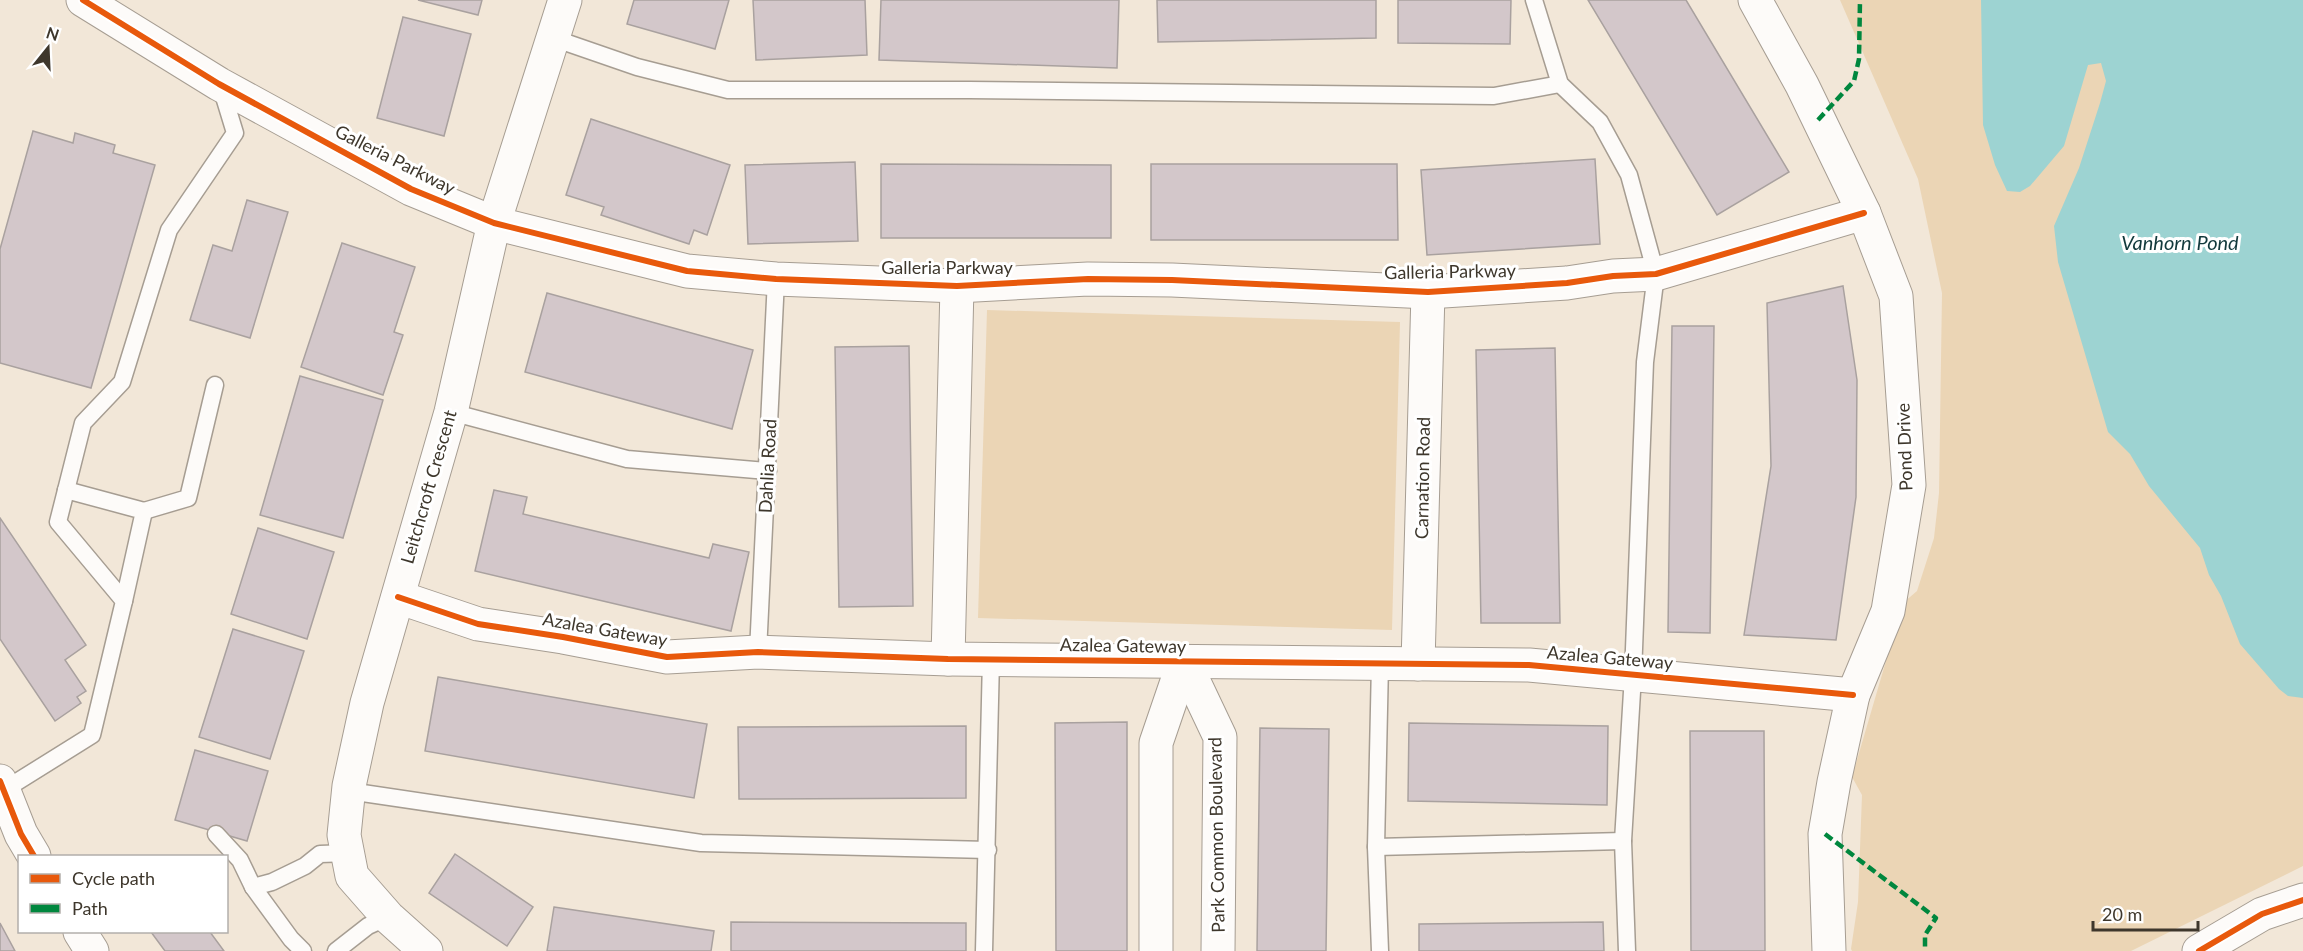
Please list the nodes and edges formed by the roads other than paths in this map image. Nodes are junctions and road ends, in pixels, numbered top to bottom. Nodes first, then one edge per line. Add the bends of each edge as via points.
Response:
1 (83, 0) edge
2 (565, 0) edge
3 (1534, 0) edge
4 (1755, 0) edge
5 (553, 38) junction
6 (219, 84) junction
7 (1560, 84) junction
8 (1864, 213) junction
9 (494, 223) junction
10 (1656, 274) junction
11 (776, 279) junction
12 (957, 286) junction
13 (1428, 292) junction
14 (215, 385) dead end
15 (451, 412) junction
16 (768, 471) junction
17 (66, 490) junction
18 (144, 512) junction
19 (398, 597) junction
20 (124, 601) junction
21 (758, 652) junction
22 (948, 659) junction
23 (991, 659) junction
24 (1184, 661) junction
25 (1380, 663) junction
26 (1418, 664) junction
27 (1633, 675) junction
28 (1853, 694) junction
29 (2, 785) edge
30 (349, 791) junction
31 (216, 834) dead end
32 (1623, 841) junction
33 (1376, 847) junction
34 (988, 850) junction
35 (349, 853) junction
36 (33, 855) edge
37 (254, 887) junction
38 (2303, 900) edge
39 (388, 917) junction
40 (81, 933) edge
41 (92, 951) edge
42 (303, 951) edge
43 (336, 951) edge
44 (426, 951) edge
45 (984, 951) edge
46 (1156, 951) edge
47 (1218, 951) edge
48 (1380, 951) edge
49 (1627, 951) edge
50 (1829, 951) edge
51 (2199, 951) edge

1 - 6 street, Galleria Parkway
2 - 5 street, Leitchcroft Crescent
3 - 7 lane
4 - 8 street, Pond Drive via 1802,85
5 - 7 lane via 637,67 728,90 1494,96
5 - 9 street, Leitchcroft Crescent
6 - 9 street, Galleria Parkway via 411,189
6 - 17 lane via 235,133 169,230 122,382 83,423
7 - 10 lane via 1600,122 1629,175
8 - 10 street, Galleria Parkway
8 - 28 street, Pond Drive via 1896,296 1909,485 1887,612
9 - 11 street, Galleria Parkway via 687,270
9 - 15 street, Leitchcroft Crescent
10 - 13 street, Galleria Parkway
10 - 27 lane via 1645,362
11 - 12 street, Galleria Parkway
11 - 16 lane, Dahlia Road
12 - 13 street, Galleria Parkway via 1088,279 1183,280
12 - 22 street
13 - 26 street, Carnation Road
14 - 18 lane via 188,498
15 - 16 lane via 627,459
15 - 19 street, Leitchcroft Crescent
16 - 21 lane, Dahlia Road
17 - 18 lane
17 - 20 lane via 58,522
18 - 20 lane
19 - 21 street, Azalea Gateway via 478,624 668,657
19 - 30 street, Leitchcroft Crescent via 367,703
20 - 29 lane via 92,735
21 - 22 street, Azalea Gateway
22 - 23 street, Azalea Gateway
23 - 24 street, Azalea Gateway
23 - 34 lane
24 - 25 street, Azalea Gateway
24 - 46 street via 1156,742
24 - 47 street, Park Common Boulevard via 1220,737
25 - 26 street, Azalea Gateway
25 - 33 lane
26 - 27 street, Azalea Gateway via 1529,665
27 - 28 street, Azalea Gateway
27 - 32 lane
28 - 50 street, Pond Drive via 1825,834
29 - 36 street
30 - 34 lane via 700,843
30 - 35 street, Leitchcroft Crescent via 344,835
31 - 37 lane via 240,860
32 - 33 lane
32 - 49 lane
33 - 48 lane
34 - 45 lane
35 - 37 lane via 320,854 299,869
35 - 39 street, Leitchcroft Crescent via 352,876
37 - 42 lane
38 - 51 street via 2262,914
39 - 43 lane via 368,926
39 - 44 street, Leitchcroft Crescent
40 - 41 street

